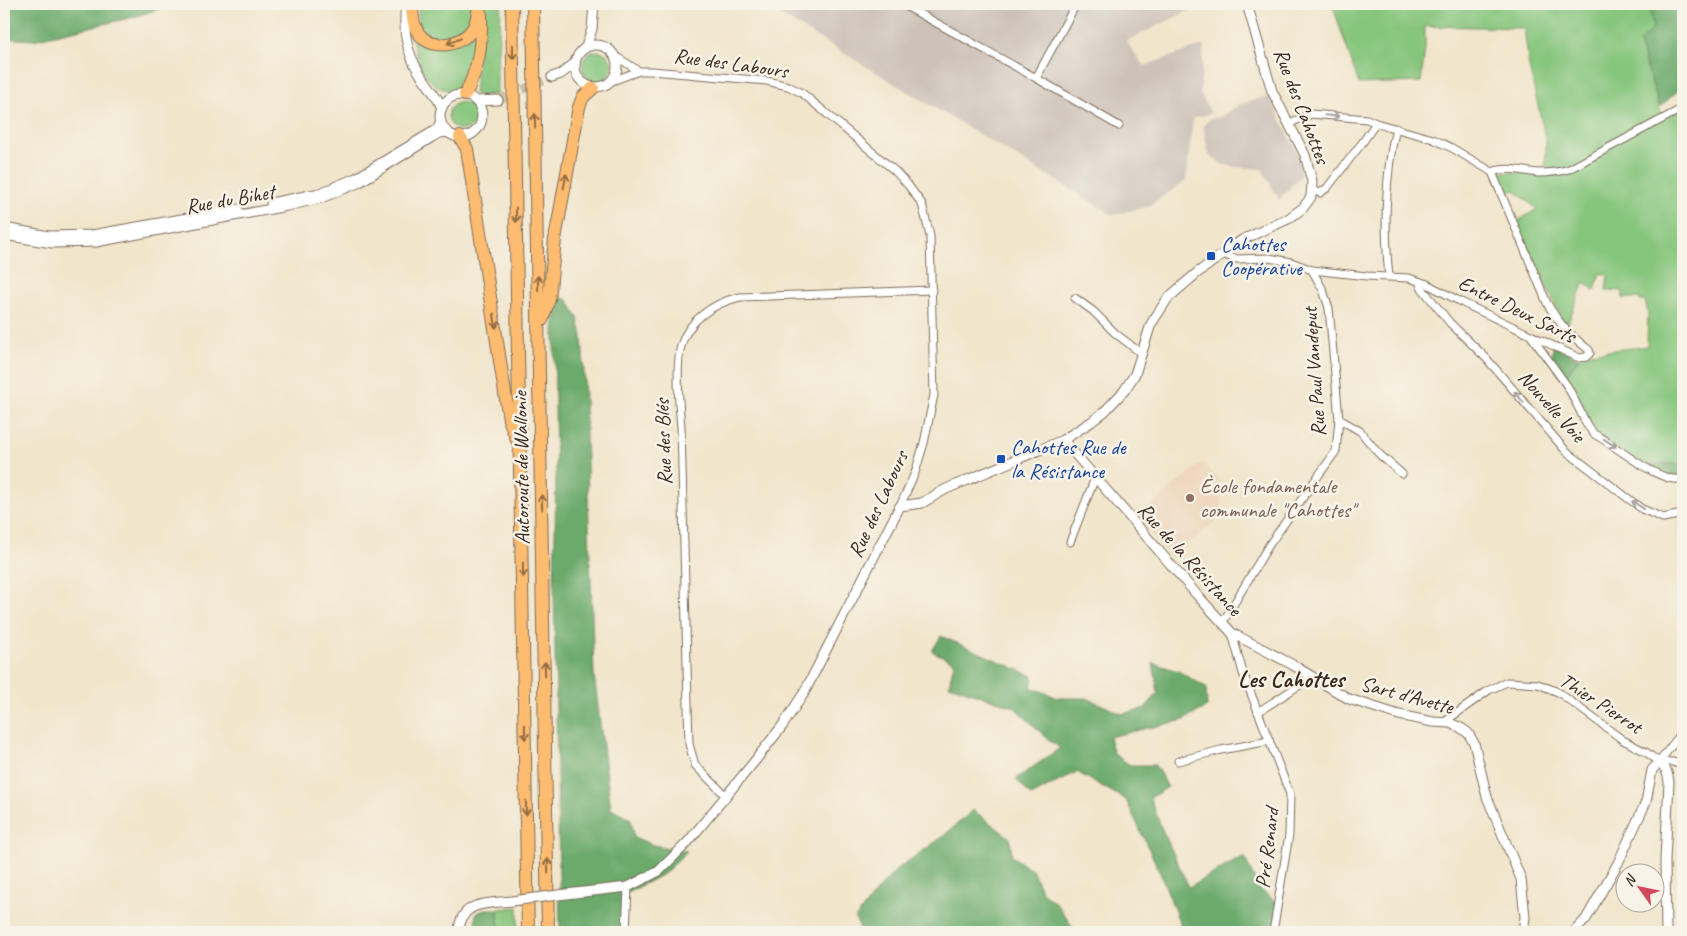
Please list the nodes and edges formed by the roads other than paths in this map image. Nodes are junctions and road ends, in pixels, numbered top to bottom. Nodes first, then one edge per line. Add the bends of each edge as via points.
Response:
1 (406, 4) edge
2 (412, 4) edge
3 (481, 4) edge
4 (512, 4) edge
5 (533, 4) edge
6 (594, 4) edge
7 (902, 4) edge
8 (1076, 4) edge
9 (1247, 4) edge
10 (592, 29) junction
11 (605, 47) junction
12 (586, 48) junction
13 (615, 56) junction
14 (575, 63) junction
15 (639, 71) junction
16 (577, 76) junction
17 (1036, 78) junction
18 (612, 81) junction
19 (593, 88) junction
20 (433, 89) junction
21 (466, 97) junction
22 (442, 108) junction
23 (1683, 108) edge
24 (482, 113) junction
25 (441, 121) junction
26 (1290, 123) junction
27 (1376, 123) junction
28 (1119, 126) dead end
29 (1396, 128) junction
30 (448, 132) junction
31 (460, 137) junction
32 (1492, 172) junction
33 (1312, 190) junction
34 (4, 228) edge
35 (4, 235) edge
36 (1223, 254) junction
37 (1312, 270) junction
38 (1389, 276) junction
39 (1420, 282) junction
40 (932, 290) junction
41 (1075, 300) dead end
42 (539, 332) junction
43 (1531, 336) junction
44 (1142, 354) junction
45 (1339, 419) junction
46 (1063, 440) junction
47 (520, 450) junction
48 (1402, 474) dead end
49 (1095, 478) junction
50 (1683, 478) edge
51 (900, 506) junction
52 (1683, 514) edge
53 (1070, 542) dead end
54 (1223, 622) junction
55 (1232, 633) junction
56 (1312, 677) junction
57 (1258, 712) junction
58 (1443, 723) junction
59 (1683, 731) edge
60 (1269, 741) junction
61 (1178, 761) dead end
62 (1658, 762) junction
63 (1683, 766) edge
64 (726, 796) junction
65 (628, 887) junction
66 (459, 932) edge
67 (528, 932) edge
68 (548, 932) edge
69 (626, 932) edge
70 (1273, 932) edge
71 (1523, 932) edge
72 (1574, 932) edge
73 (1666, 932) edge

1 - 20 street via 405,30 411,58
3 -> 2 highway via 473,28 466,36 441,45 419,34 412,17
3 - 21 highway via 482,38 478,63
4 -> 47 highway, Autoroute de Wallonie
42 -> 5 highway, Autoroute de Wallonie
6 - 10 street
7 - 17 street
8 - 17 street
9 - 26 street, Rue des Cahottes via 1272,91
10 - 11 street
10 - 12 street
11 - 12 street via 592,45
11 - 13 street
12 - 14 street
13 - 15 street, Rue des Labours
13 - 18 street via 618,69
14 - 16 street
14 - 16 street via 557,76
15 - 18 street, Rue des Labours
15 - 40 street, Rue des Labours via 766,81 802,93 895,171 917,196 927,218 930,236
16 - 19 street
17 - 28 street
18 - 19 street
42 -> 19 highway via 549,299 555,239 579,106
20 - 21 street
20 - 22 street
21 - 22 street via 447,101
21 - 24 street
21 - 24 street via 498,100
22 - 25 street
23 - 32 street via 1564,170 1546,173 1508,169
24 - 31 street via 479,128
25 - 30 street
25 - 34 street, Rue du Bihet via 437,129 356,178 320,192 92,236 49,236
26 -> 27 street via 1311,114 1367,119
26 - 33 street, Rue des Cahottes via 1305,155
27 - 29 street
27 - 33 street via 1328,188 1320,192
29 - 32 street via 1452,148
29 - 38 street via 1387,199
30 - 31 street
30 - 35 street, Rue du Bihet via 439,133 358,183 304,202 96,242 52,243
31 -> 47 highway via 468,149 510,419
32 - 43 street, Entre Deux Sarts via 1547,303 1557,321 1590,353 1579,358
33 - 36 street, Rue des Cahottes via 1303,208 1288,219 1242,240
36 - 37 street via 1235,259 1276,259
36 - 44 street, Rue des Cahottes via 1168,298 1151,324
37 - 38 street, Entre Deux Sarts
37 - 45 street, Rue Paul Vandeput via 1324,290 1329,308
38 - 39 street, Entre Deux Sarts
39 - 43 street, Entre Deux Sarts
52 -> 39 street, Nouvelle Voie via 1664,518 1642,509 1566,451 1486,358 1450,323
40 - 51 street, Rue des Labours via 934,395 922,451
40 - 64 street, Rue des Blés via 740,297 712,308 697,319 686,334 680,350 678,393 689,744 695,764
41 - 44 street via 1093,311
68 -> 42 highway, Autoroute de Wallonie
43 -> 50 street via 1568,387 1594,434 1662,477
44 - 46 street, Rue des Cahottes via 1124,391 1104,412
45 - 48 street via 1360,431
45 - 54 street, Rue Paul Vandeput via 1336,451 1269,545
46 - 49 street, Rue de la Résistance
46 - 51 street, Rue des Cahottes via 946,489 922,503
47 -> 67 highway, Autoroute de Wallonie
49 - 53 street
49 - 54 street, Rue de la Résistance
51 - 64 street, Rue des Labours via 804,693 783,725
54 - 55 street, Rue de la Résistance
55 - 56 street, Sart d'Avette
55 - 57 street, Pré Renard
56 - 57 street
56 - 58 street, Sart d'Avette via 1349,699 1399,715
57 - 60 street, Pré Renard
58 - 62 street, Thier Pierrot via 1489,690 1507,682 1538,684 1558,692
58 - 71 street, Sart d'Avette via 1461,728 1474,743 1487,797 1521,879 1525,917
59 - 62 street
60 - 61 street
60 - 70 street, Pré Renard via 1290,794 1289,835
62 - 63 street, Thier Pierrot
62 - 72 street via 1652,770 1646,802 1618,863 1586,919
62 - 73 street via 1668,774 1669,782
64 - 65 street, Rue des Labours via 659,871
65 - 66 street, Rue des Labours, bridge via 478,905 462,916
65 - 69 street

